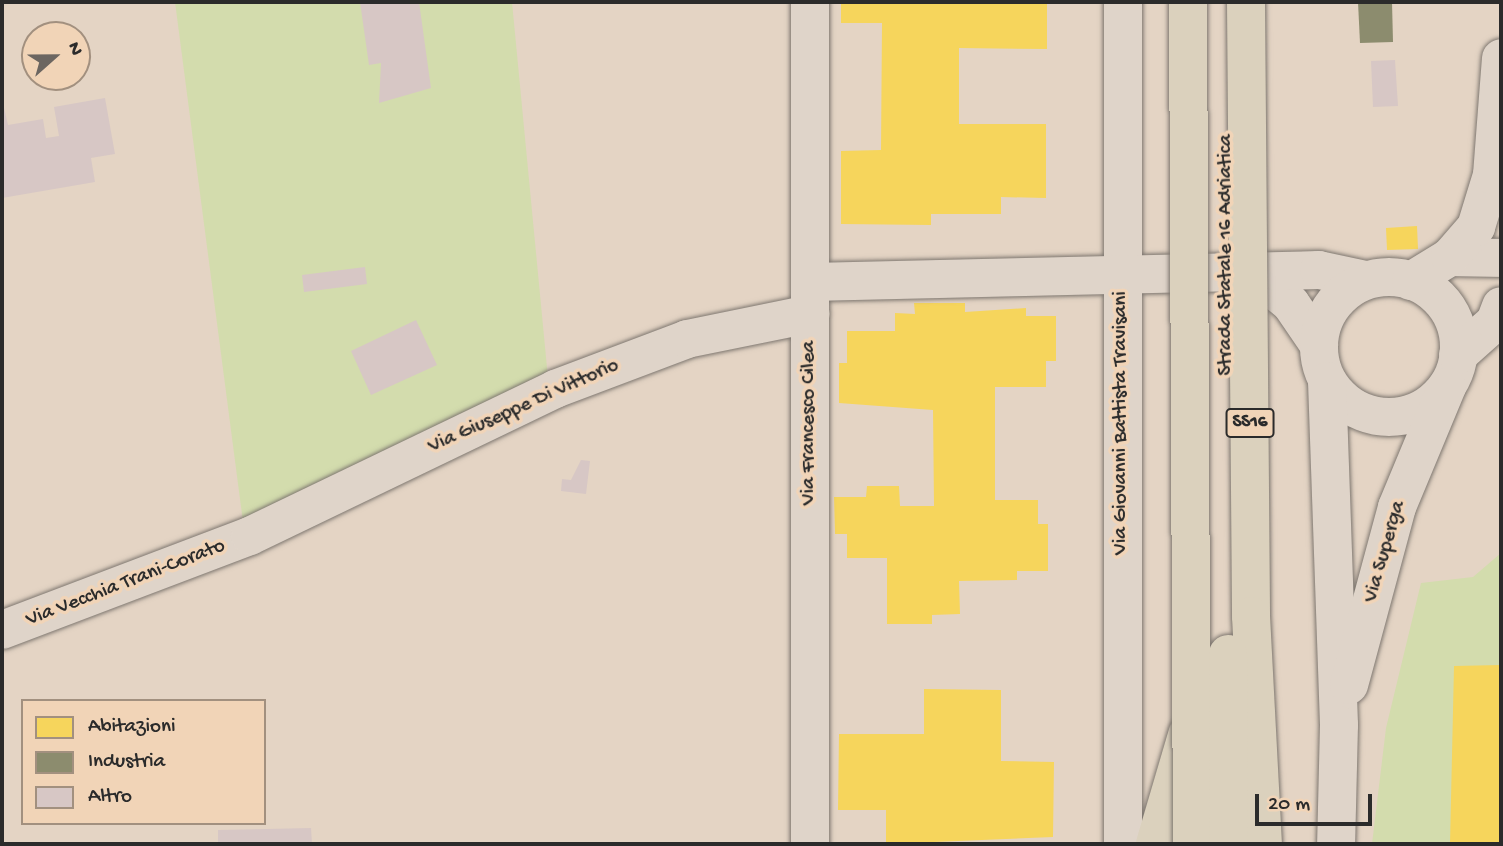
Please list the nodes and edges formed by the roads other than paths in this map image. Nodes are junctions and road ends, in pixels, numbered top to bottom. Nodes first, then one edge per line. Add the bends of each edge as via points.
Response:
1 (810, 2) edge
2 (1123, 2) edge
3 (1188, 2) edge
4 (1231, 2) edge
5 (1246, 2) edge
6 (1501, 58) edge
7 (1450, 257) junction
8 (1501, 258) edge
9 (1256, 275) junction
10 (1121, 276) junction
11 (1366, 280) junction
12 (1411, 281) junction
13 (811, 298) junction
14 (1499, 316) edge
15 (1323, 363) junction
16 (1453, 370) junction
17 (250, 536) joint
18 (2, 630) edge
19 (1192, 719) junction
20 (1339, 724) junction
21 (810, 844) edge
22 (1124, 844) edge
23 (1155, 844) edge
24 (1192, 844) edge
25 (1229, 844) edge
26 (1263, 844) edge
27 (1335, 844) edge

1 - 13 street, Via Francesco Cilea
2 - 10 street, Via Giovanni Battista Travisani
3 - 19 highway, Strada Statale 16 Adriatica, bridge
4 - 25 highway, Strada Statale 16 Adriatica / SS16, bridge
5 - 26 highway, SS16, bridge via 1251,616
6 - 7 street via 1492,175 1476,227
7 - 8 street
7 - 12 street
9 - 10 street, Via Giuseppe Di Vittorio
9 - 11 street, Via Giuseppe Di Vittorio via 1319,270
9 - 15 street via 1291,304
10 - 13 street, Via Giuseppe Di Vittorio
10 - 22 street, Via Giovanni Battista Travisani
11 - 12 street
11 - 15 street, Via Superga via 1333,305
12 - 16 street via 1448,310
13 - 17 street, Via Giuseppe Di Vittorio via 555,389
13 - 21 street, Via Francesco Cilea
14 - 16 street, Via Superga
15 - 16 street, Via Superga via 1363,413 1387,417 1411,414
15 - 20 street, Via Superga
16 - 20 street, Via Superga via 1397,507
17 - 18 street, Via Vecchia Trani-Corato
19 - 23 highway, bridge
19 - 24 highway, Strada Statale 16 Adriatica, bridge
20 - 27 street, Via Superga

